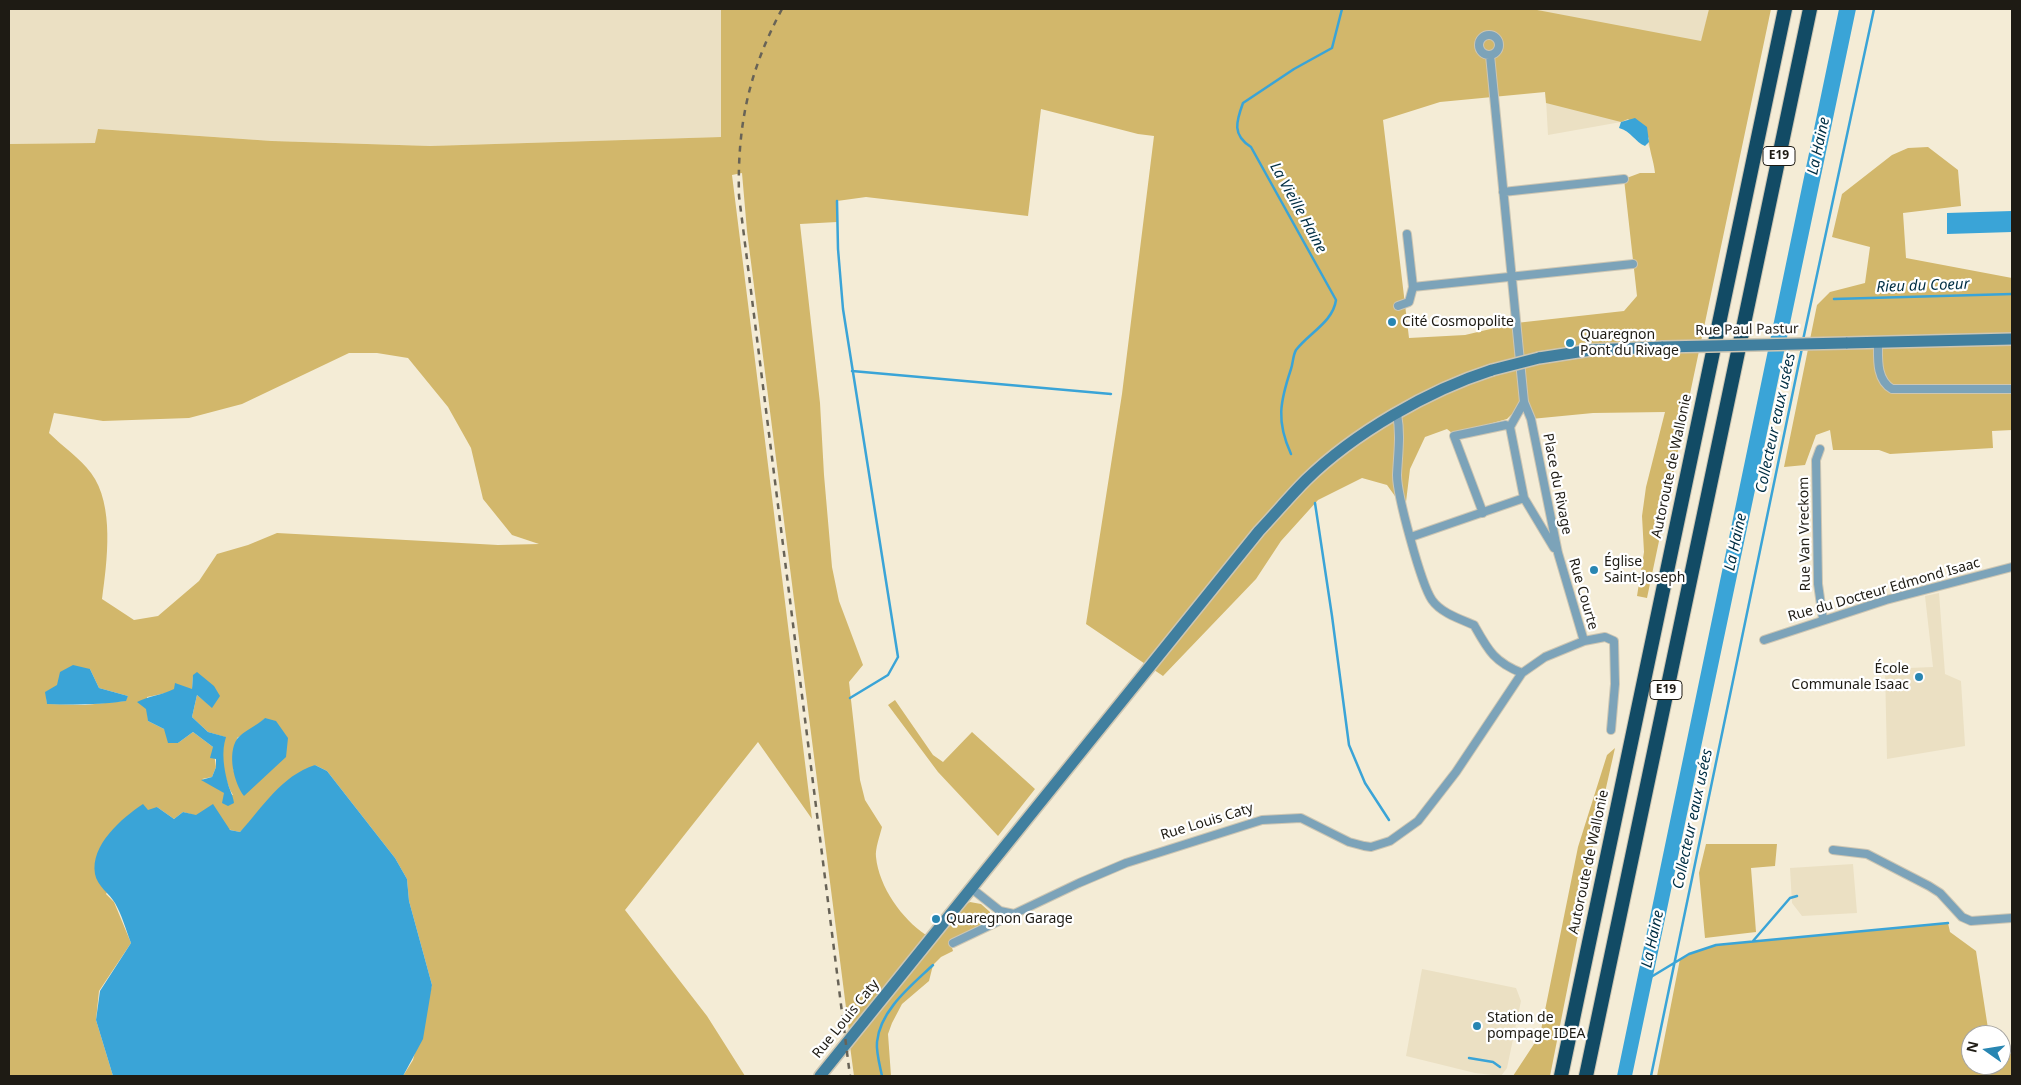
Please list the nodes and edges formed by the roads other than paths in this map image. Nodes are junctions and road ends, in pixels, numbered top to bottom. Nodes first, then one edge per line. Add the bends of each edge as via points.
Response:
1 (1785, 9) edge
2 (1810, 9) edge
3 (1490, 55) dead end
4 (1624, 179) dead end
5 (1503, 192) junction
6 (1407, 234) dead end
7 (1633, 264) dead end
8 (1511, 276) junction
9 (1413, 287) junction
10 (1398, 306) dead end
11 (2012, 339) edge
12 (1878, 343) junction
13 (2012, 389) edge
14 (1524, 402) junction
15 (1397, 414) junction
16 (1508, 426) junction
17 (1820, 449) dead end
18 (1306, 480) joint
19 (1524, 498) junction
20 (1483, 513) junction
21 (1411, 537) junction
22 (1558, 553) junction
23 (2012, 567) edge
24 (1823, 619) junction
25 (1764, 640) dead end
26 (1584, 641) junction
27 (1522, 673) junction
28 (1611, 730) dead end
29 (1833, 850) dead end
30 (971, 888) junction
31 (1014, 914) junction
32 (2012, 918) edge
33 (953, 943) dead end
34 (820, 1076) edge
35 (1561, 1076) edge
36 (1586, 1076) edge

1 - 35 highway, Autoroute de Wallonie / E19
2 - 36 highway, E19
3 - 5 street
4 - 5 street
5 - 8 street
6 - 9 street
7 - 8 street
8 - 9 street
8 - 14 street, Place du Rivage
9 - 10 street via 1409,302
11 - 12 main road, Rue Paul Pastur
12 - 13 street via 1881,374 1892,389
12 - 15 main road, Rue Paul Pastur, bridge via 1590,350 1492,370 1444,389
14 - 16 street
14 - 22 street, Place du Rivage via 1531,419
15 - 18 main road, Rue Paul Pastur via 1342,450
15 - 21 street via 1401,433 1397,476 1400,504
16 - 19 street, Place du Rivage
16 - 20 street via 1454,436
17 - 24 street, Rue Van Vreckom via 1816,460 1817,565
18 - 30 main road, Rue Louis Caty via 1253,538
19 - 20 street
19 - 22 street, Place du Rivage
20 - 21 street
21 - 27 street via 1432,600 1453,617 1474,625 1489,654 1508,668
22 - 26 street, Rue Courte
23 - 24 street, Rue du Docteur Edmond Isaac
24 - 25 street, Rue du Docteur Edmond Isaac
26 - 27 street, Rue Louis Caty via 1545,657
26 - 28 street, Rue Louis Caty via 1605,637 1614,641
27 - 31 street, Rue Louis Caty via 1456,772 1418,821 1390,841 1364,846 1301,818 1262,820 1126,863
29 - 32 street via 1867,854 1940,893 1962,917 1971,921
30 - 31 street via 1000,911
30 - 34 main road, Rue Louis Caty
31 - 33 street, Rue Louis Caty

